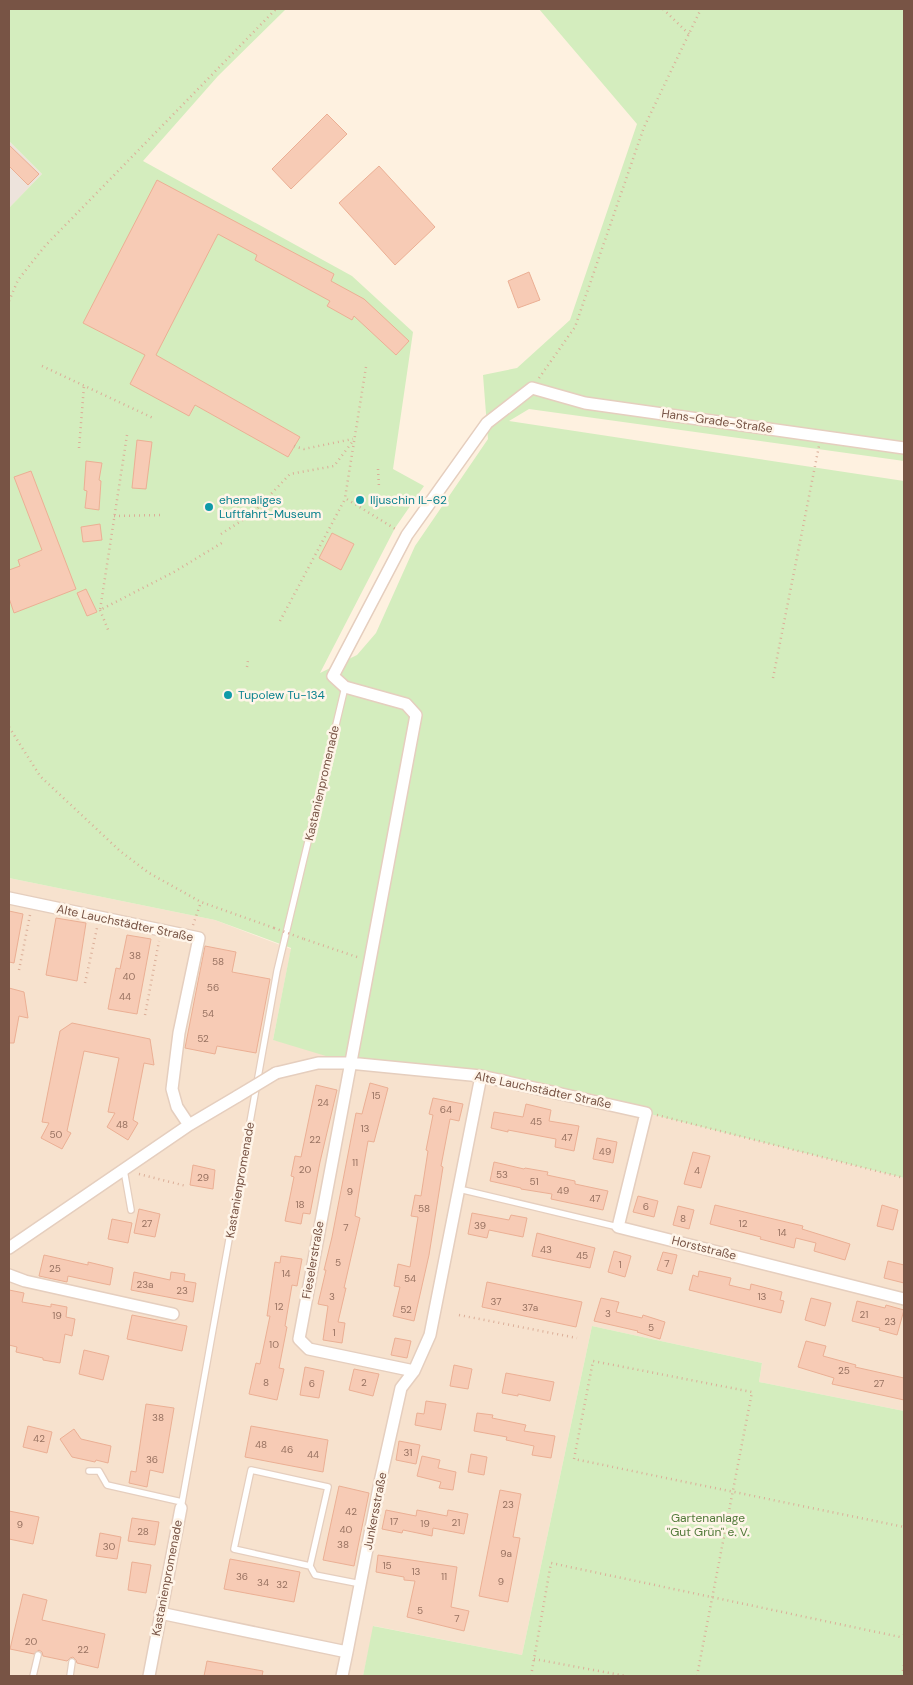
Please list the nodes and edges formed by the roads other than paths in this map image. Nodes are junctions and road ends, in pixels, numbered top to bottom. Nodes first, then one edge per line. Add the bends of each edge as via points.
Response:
1 (904, 448) edge
2 (345, 687) junction
3 (9, 898) edge
4 (349, 1063) junction
5 (481, 1076) junction
6 (190, 1125) junction
7 (124, 1170) junction
8 (459, 1190) junction
9 (131, 1210) dead end
10 (618, 1227) junction
11 (9, 1248) edge
12 (9, 1275) edge
13 (904, 1299) edge
14 (173, 1314) dead end
15 (414, 1371) junction
16 (89, 1471) dead end
17 (182, 1505) junction
18 (310, 1566) junction
19 (361, 1584) junction
20 (160, 1614) junction
21 (347, 1652) junction
22 (38, 1655) dead end
23 (72, 1662) dead end
24 (33, 1676) edge
25 (70, 1676) edge
26 (149, 1676) edge
27 (342, 1676) edge

1 - 2 street, Hans-Grade-Straße via 585,403 532,388 488,423 407,536 333,676
2 - 4 street via 406,704 416,715
2 - 17 lane, Kastanienpromenade via 278,971
3 - 6 street, Alte Lauchstädter Straße via 200,938 179,1033 172,1089 177,1107
4 - 5 street, Alte Lauchstädter Straße
4 - 6 street, Alte Lauchstädter Straße, bridge via 318,1063 276,1073
4 - 15 street, Fieselerstraße via 299,1339 309,1349
5 - 8 street, Junkersstraße
5 - 10 street, Alte Lauchstädter Straße via 646,1113
6 - 7 street, Alte Lauchstädter Straße
7 - 9 lane
7 - 11 street, Alte Lauchstädter Straße
8 - 10 lane
8 - 15 street, Junkersstraße via 430,1336
10 - 13 street, Horststraße
12 - 14 street
15 - 19 street, Junkersstraße via 401,1388
16 - 17 lane via 99,1471 107,1486
17 - 20 street, Kastanienpromenade
18 - 18 lane via 234,1549 251,1470 328,1486
18 - 19 lane via 315,1576
19 - 21 street, Junkersstraße
20 - 21 street
20 - 26 street, Kastanienpromenade
21 - 27 street, Junkersstraße
22 - 24 lane
23 - 25 lane

